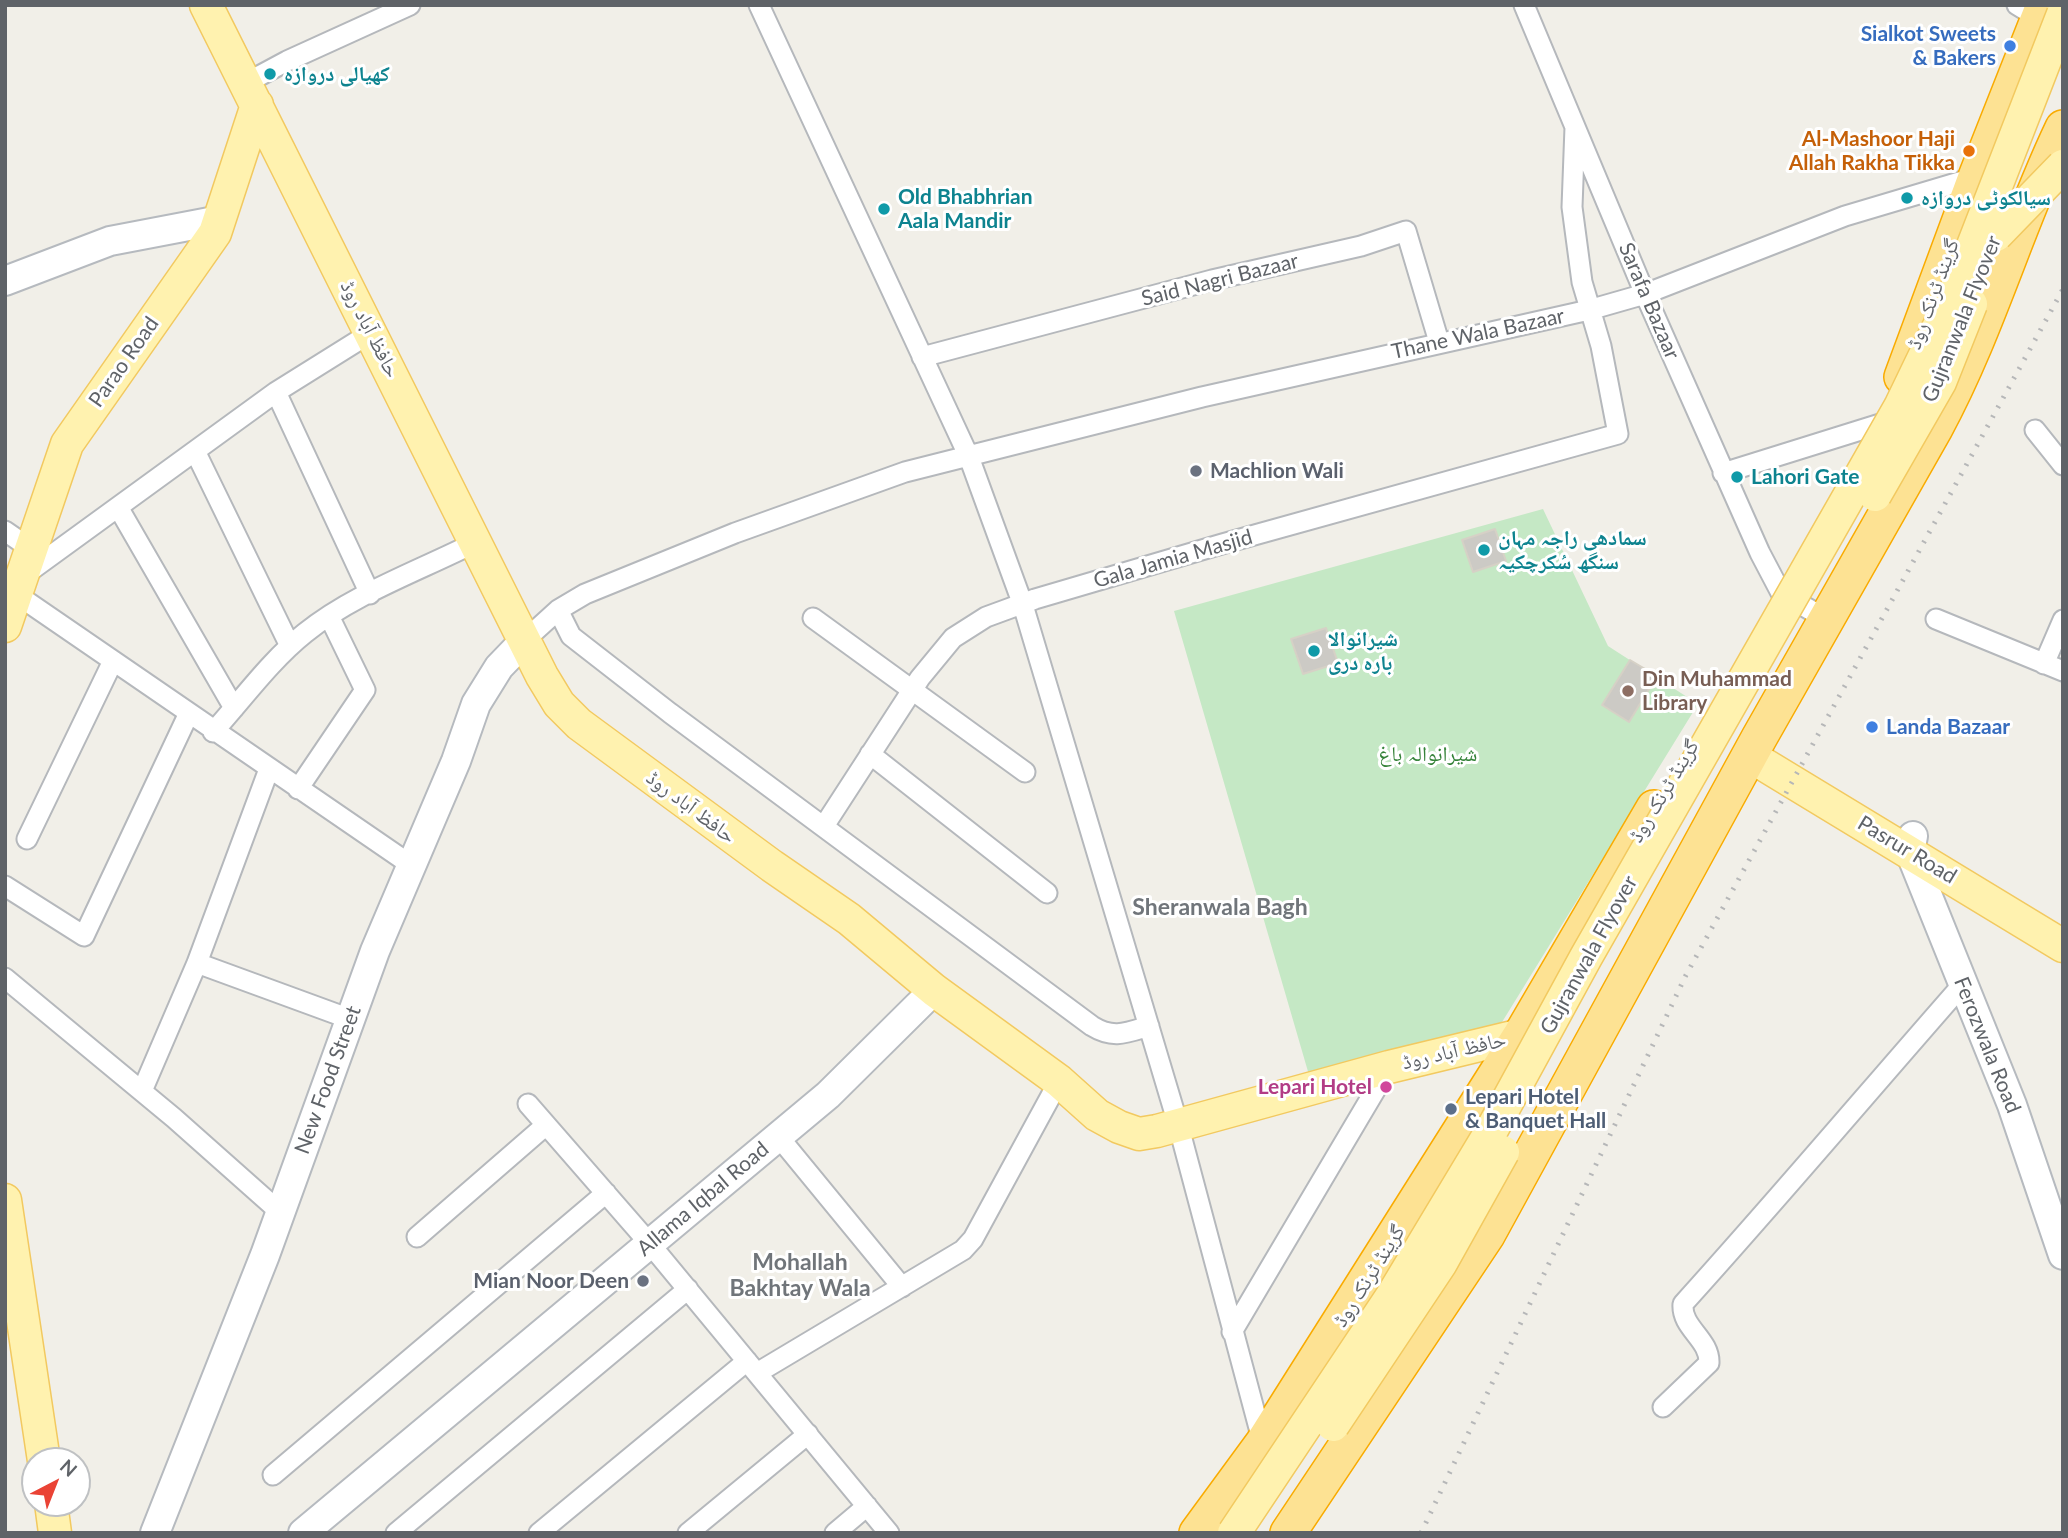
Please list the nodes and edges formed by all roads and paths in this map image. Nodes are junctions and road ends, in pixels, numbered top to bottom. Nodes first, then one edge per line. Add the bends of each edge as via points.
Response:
1 (206, 5) edge
2 (410, 5) edge
3 (759, 5) edge
4 (1524, 5) edge
5 (2041, 11) edge
6 (2063, 68) edge
7 (252, 94) junction
8 (1575, 127) junction
9 (2063, 128) edge
10 (2057, 162) edge
11 (1976, 177) junction
12 (220, 220) junction
13 (1996, 235) junction
14 (5, 281) edge
15 (1645, 294) junction
16 (1589, 310) junction
17 (372, 332) junction
18 (1438, 342) junction
19 (922, 357) junction
20 (276, 393) junction
21 (1880, 424) junction
22 (2035, 430) dead end
23 (195, 451) junction
24 (969, 457) junction
25 (2063, 465) edge
26 (1723, 473) junction
27 (118, 507) junction
28 (5, 531) edge
29 (476, 542) junction
30 (16, 590) edge
31 (1781, 593) junction
32 (370, 594) junction
33 (1023, 605) junction
34 (558, 610) junction
35 (330, 616) junction
36 (813, 618) dead end
37 (1826, 619) junction
38 (1936, 619) dead end
39 (2063, 620) edge
40 (525, 640) junction
41 (290, 646) junction
42 (113, 661) junction
43 (2054, 667) edge
44 (913, 689) junction
45 (234, 708) junction
46 (189, 713) junction
47 (213, 732) junction
48 (1754, 747) junction
49 (870, 754) junction
50 (269, 769) junction
51 (1025, 772) dead end
52 (298, 789) junction
53 (824, 826) junction
54 (27, 839) dead end
55 (1912, 844) junction
56 (411, 865) junction
57 (5, 886) edge
58 (1047, 893) dead end
59 (2063, 927) edge
60 (2063, 946) edge
61 (197, 963) junction
62 (5, 978) edge
63 (1964, 984) junction
64 (934, 990) junction
65 (350, 1019) junction
66 (1149, 1027) junction
67 (1521, 1035) junction
68 (1389, 1067) junction
69 (1059, 1081) junction
70 (142, 1091) junction
71 (528, 1104) dead end
72 (1178, 1124) junction
73 (546, 1125) junction
74 (778, 1136) junction
75 (606, 1193) junction
76 (5, 1200) edge
77 (281, 1213) junction
78 (416, 1237) dead end
79 (650, 1244) junction
80 (2063, 1255) edge
81 (902, 1287) junction
82 (688, 1289) junction
83 (1232, 1332) junction
84 (15, 1338) edge
85 (752, 1367) junction
86 (1663, 1407) dead end
87 (808, 1434) junction
88 (1263, 1444) junction
89 (41, 1447) edge
90 (273, 1475) dead end
91 (867, 1506) junction
92 (315, 1529) edge
93 (155, 1533) edge
94 (396, 1533) edge
95 (539, 1533) edge
96 (688, 1533) edge
97 (835, 1533) edge
98 (889, 1533) edge
99 (1198, 1533) edge
100 (1234, 1533) edge
101 (1258, 1533) edge
102 (1288, 1533) edge

1 - 7 main road, حافظ آباد روڈ
2 - 7 street via 287,61
3 - 19 street
4 - 8 street, Sarafa Bazaar
5 - 11 highway, گرینڈ ٹرنک روڈ
5 - 100 main road, Gujranwala Flyover, bridge via 1953,297 1900,407 1490,1133 1364,1339
6 - 13 main road, Gujranwala Flyover via 2027,148
7 - 12 main road, Parao Road
7 - 17 main road, حافظ آباد روڈ
8 - 15 street, Sarafa Bazaar
8 - 16 street via 1572,207
9 - 10 highway
10 - 13 main road, bridge
10 - 37 highway via 1954,394
11 - 15 street, Thane Wala Bazaar via 1845,216
11 - 21 highway, گرینڈ ٹرنک روڈ
12 - 14 street via 110,241
12 - 30 main road, Parao Road via 67,444
13 - 101 main road, Gujranwala Flyover, bridge via 1940,382 1627,927 1441,1263
15 - 16 street, Thane Wala Bazaar
15 - 26 street, Sarafa Bazaar
16 - 18 street, Thane Wala Bazaar
16 - 33 street, Gala Jamia Masjid via 1618,434 1222,544
17 - 20 street
17 - 29 main road, حافظ آباد روڈ
18 - 19 street, Said Nagri Bazaar via 1406,231
18 - 24 street, Thane Wala Bazaar
19 - 24 street
20 - 23 street
20 - 32 street
21 - 26 street
21 - 31 highway, گرینڈ ٹرنک روڈ
22 - 25 street
23 - 27 street
23 - 41 street
24 - 33 street
24 - 34 street, Thane Wala Bazaar via 905,472 746,530 585,594
26 - 31 street, Sarafa Bazaar
27 - 30 street
27 - 45 street
28 - 30 street
29 - 32 street
29 - 40 main road, حافظ آباد روڈ
30 - 42 street
31 - 37 street
31 - 67 highway, گرینڈ ٹرنک روڈ
32 - 35 street
33 - 44 street, Gala Jamia Masjid via 986,617 953,638
33 - 66 street
34 - 40 street, Thane Wala Bazaar
34 - 53 street via 571,636
35 - 41 street
35 - 52 street via 365,690
36 - 44 street
37 - 48 highway
38 - 43 street
39 - 43 street
40 - 56 street, New Food Street via 499,667 477,704
40 - 64 main road, حافظ آباد روڈ via 559,704 579,724 849,919
41 - 45 street
42 - 46 street
42 - 54 street
44 - 49 street, Gala Jamia Masjid
44 - 51 street
45 - 47 street
46 - 47 street
46 - 57 street via 84,936
47 - 50 street
48 - 55 main road, Pasrur Road
48 - 102 highway via 1487,1235
49 - 53 street, Gala Jamia Masjid
49 - 58 street
50 - 52 street
50 - 61 street
52 - 56 street
53 - 66 street via 1106,1035
55 - 59 main road, Pasrur Road
55 - 60 main road, Pasrur Road
55 - 63 street, Ferozwala Road
56 - 65 street, New Food Street
61 - 65 street
61 - 70 street
62 - 70 street
63 - 80 street, Ferozwala Road via 2012,1105
63 - 86 street via 1766,1215 1683,1304 1682,1313 1707,1349 1709,1363
64 - 69 main road, حافظ آباد روڈ
64 - 74 street, Allama Iqbal Road via 846,1079
65 - 77 street, New Food Street
66 - 72 street
67 - 68 main road, حافظ آباد روڈ
67 - 88 highway, گرینڈ ٹرنک روڈ
68 - 72 main road, حافظ آباد روڈ
68 - 83 street
69 - 72 main road, حافظ آباد روڈ via 1119,1128 1139,1134
69 - 81 street via 973,1239 963,1250
70 - 77 street
71 - 73 street
72 - 83 street
73 - 75 street
73 - 78 street
74 - 79 street, Allama Iqbal Road
74 - 81 street
75 - 79 street
75 - 90 street
76 - 84 main road
77 - 93 street, New Food Street
79 - 82 street
79 - 92 street, Allama Iqbal Road
81 - 85 street
82 - 85 street
82 - 94 street
83 - 88 street
84 - 89 main road
85 - 87 street
85 - 95 street
87 - 91 street
87 - 96 street
88 - 99 highway, گرینڈ ٹرنک روڈ
91 - 97 street
91 - 98 street

